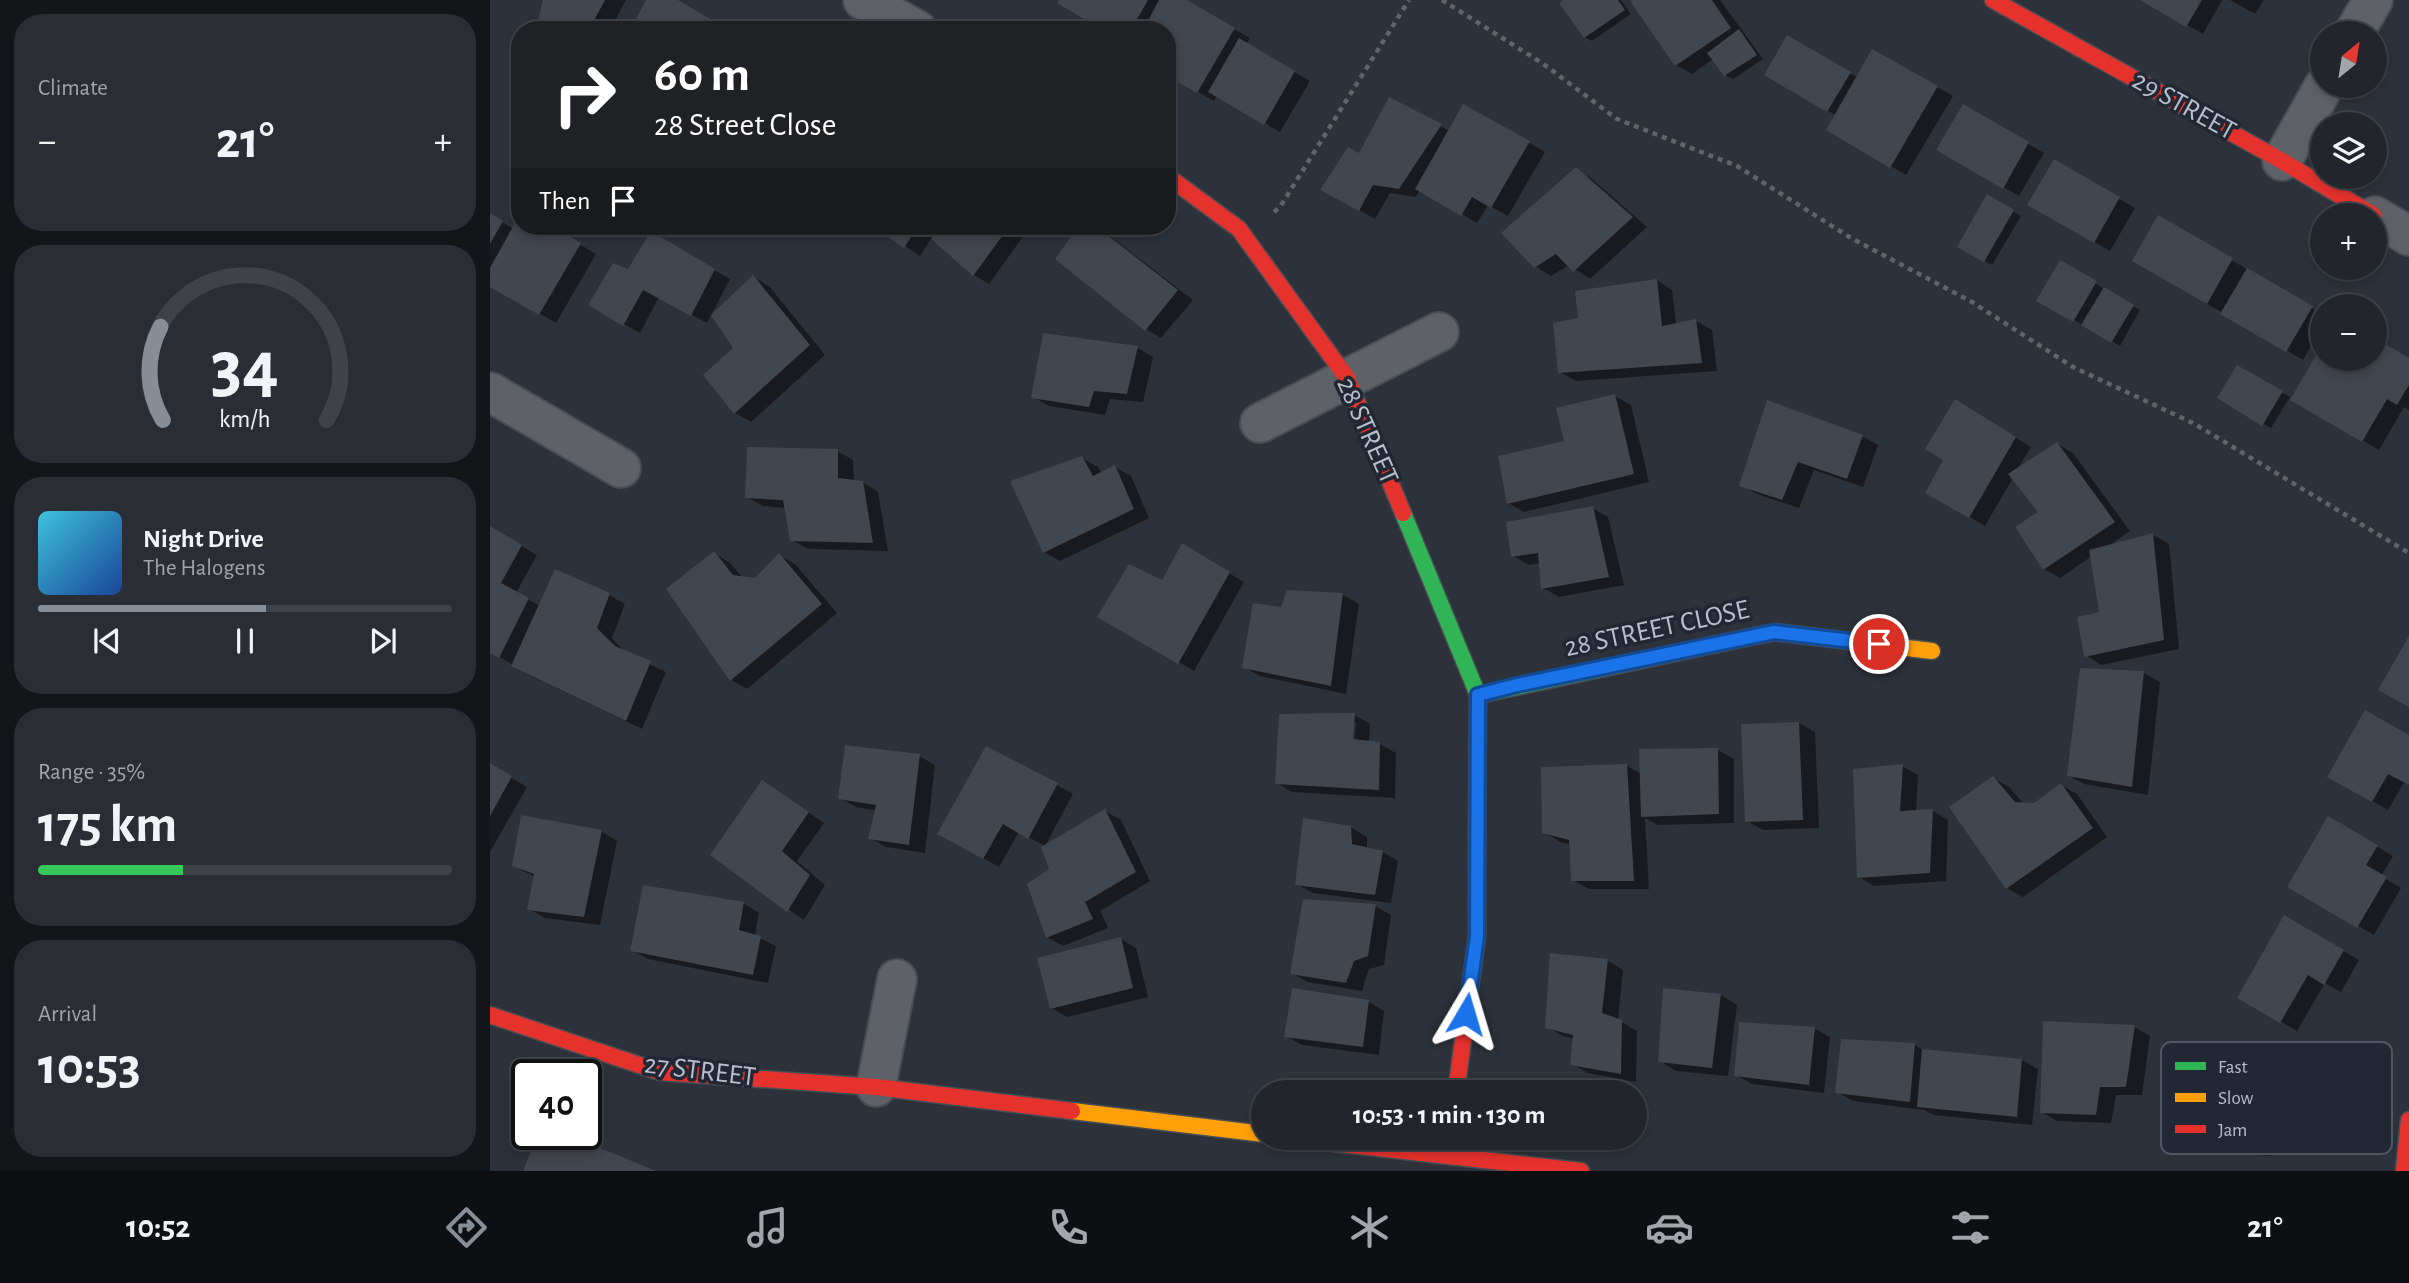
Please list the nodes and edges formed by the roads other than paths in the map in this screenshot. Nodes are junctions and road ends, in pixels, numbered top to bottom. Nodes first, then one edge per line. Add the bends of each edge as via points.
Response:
1 (863, 0) edge
2 (1993, 0) edge
3 (2373, 0) edge
4 (900, 21) edge
5 (2361, 21) edge
6 (2317, 98) edge
7 (2282, 161) junction
8 (1176, 183) edge
9 (2352, 203) edge
10 (2387, 223) edge
11 (2409, 236) edge
12 (1439, 332) dead end
13 (1347, 378) junction
14 (490, 392) edge
15 (1260, 423) dead end
16 (621, 468) dead end
17 (1932, 651) dead end
18 (1478, 695) junction
19 (898, 979) dead end
20 (490, 1015) edge
21 (1458, 1080) edge
22 (876, 1087) junction
23 (2409, 1120) edge
24 (1251, 1132) edge
25 (1403, 1150) edge
26 (1450, 1155) edge
27 (1581, 1171) edge
28 (2404, 1171) edge

1 - 4 street
2 - 7 street, 29 STREET
3 - 5 street
6 - 7 street
7 - 9 street, 29 STREET
8 - 13 street, 28 STREET via 1239,229
10 - 11 street, 29 STREET
12 - 13 street
13 - 15 street
13 - 18 street, 28 STREET
14 - 16 street
17 - 18 street, 28 STREET CLOSE via 1774,632
18 - 21 street via 1477,936
19 - 22 street
20 - 22 street, 27 STREET via 660,1072
22 - 24 street, 27 STREET
23 - 28 street
25 - 26 street
26 - 27 street

